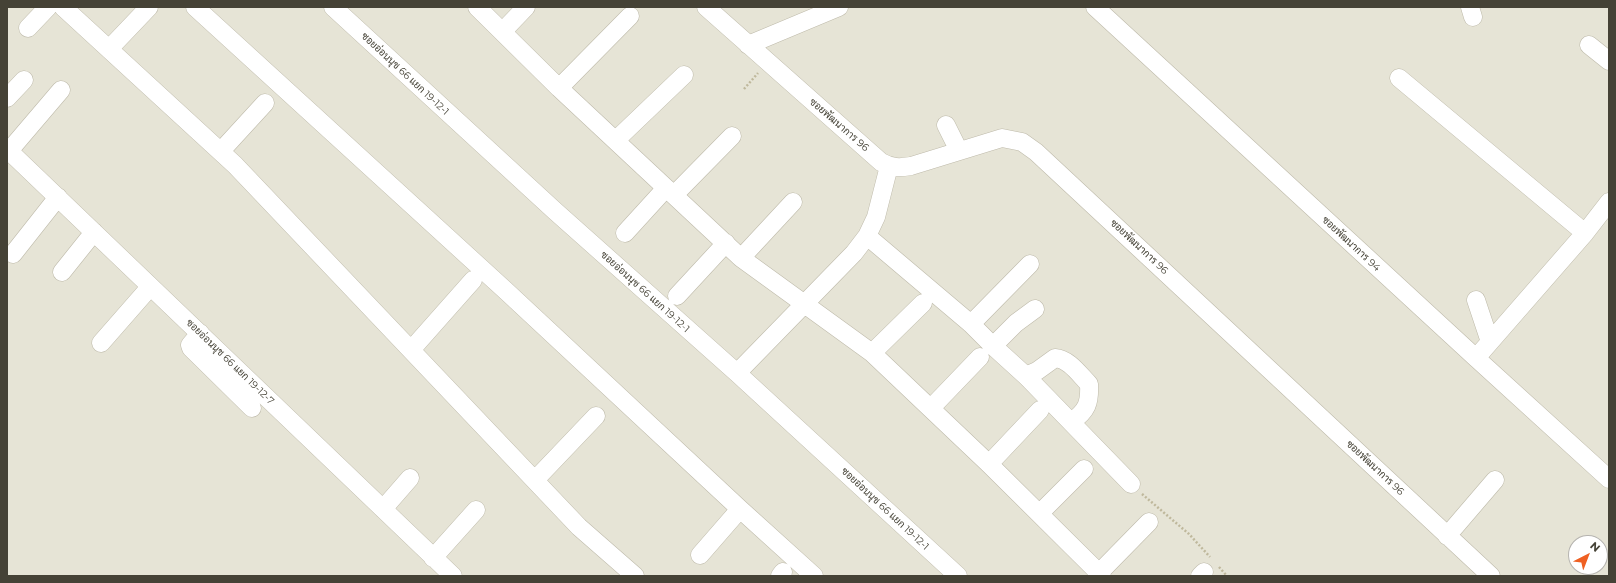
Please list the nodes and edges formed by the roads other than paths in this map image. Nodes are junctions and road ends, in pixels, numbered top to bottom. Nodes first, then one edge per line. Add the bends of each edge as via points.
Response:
1 (48, 7) edge
2 (63, 7) edge
3 (149, 7) edge
4 (195, 7) edge
5 (332, 7) edge
6 (477, 7) edge
7 (526, 7) edge
8 (706, 7) edge
9 (839, 7) edge
10 (1095, 7) edge
11 (630, 16) dead end
12 (28, 28) dead end
13 (502, 31) junction
14 (748, 45) junction
15 (1589, 45) dead end
16 (109, 49) junction
17 (1609, 61) edge
18 (684, 75) dead end
19 (1399, 78) dead end
20 (24, 80) dead end
21 (559, 88) junction
22 (61, 90) dead end
23 (7, 98) edge
24 (264, 104) dead end
25 (946, 125) dead end
26 (732, 136) dead end
27 (616, 140) junction
28 (8, 150) edge
29 (221, 151) junction
30 (959, 151) junction
31 (889, 166) junction
32 (670, 191) junction
33 (58, 198) junction
34 (793, 202) dead end
35 (1609, 202) edge
36 (94, 232) junction
37 (624, 233) dead end
38 (1585, 233) junction
39 (867, 236) junction
40 (726, 243) junction
41 (13, 254) dead end
42 (741, 258) junction
43 (1030, 264) dead end
44 (62, 272) dead end
45 (473, 280) dead end
46 (150, 287) junction
47 (677, 296) dead end
48 (1476, 300) dead end
49 (805, 303) junction
50 (923, 303) dead end
51 (1035, 309) dead end
52 (971, 324) junction
53 (200, 333) junction
54 (101, 342) dead end
55 (1490, 342) junction
56 (411, 350) junction
57 (987, 352) junction
58 (872, 353) junction
59 (1476, 358) junction
60 (737, 373) junction
61 (1026, 376) junction
62 (252, 408) dead end
63 (931, 408) junction
64 (1040, 410) dead end
65 (596, 416) dead end
66 (1071, 422) junction
67 (989, 464) junction
68 (1084, 469) dead end
69 (410, 478) dead end
70 (1609, 479) edge
71 (535, 480) junction
72 (1495, 480) dead end
73 (1131, 484) road end
74 (383, 509) junction
75 (740, 509) junction
76 (476, 510) dead end
77 (1040, 513) junction
78 (1149, 522) dead end
79 (1447, 536) junction
80 (700, 555) dead end
81 (433, 558) junction
82 (1100, 574) edge
83 (453, 576) edge
84 (635, 576) edge
85 (814, 576) edge
86 (958, 576) edge
87 (1491, 576) edge

1 - 12 street
2 - 16 street
3 - 16 street
4 - 75 street
5 - 60 street, ซอยอ่อนนุช 66 แยก 19-12-1
6 - 13 street
7 - 13 street
8 - 14 street, ซอยพัฒนาการ 96
9 - 14 street
10 - 59 street, ซอยพัฒนาการ 94
11 - 21 street
13 - 21 street
14 - 31 street, ซอยพัฒนาการ 96
15 - 17 street
16 - 29 street
18 - 27 street
19 - 38 street
20 - 23 street
21 - 27 street
22 - 28 street
24 - 29 street
25 - 30 street
26 - 32 street
27 - 32 street
28 - 33 street, ซอยอ่อนนุช 66 แยก 19-12-7
29 - 56 street
30 - 31 street, ซอยพัฒนาการ 96 via 911,166
30 - 79 street, ซอยพัฒนาการ 96 via 1002,138 1022,142 1036,152
31 - 39 street via 876,218
32 - 37 street
32 - 40 street
33 - 36 street, ซอยอ่อนนุช 66 แยก 19-12-7
33 - 41 street
34 - 42 street
35 - 38 street
36 - 44 street
36 - 46 street, ซอยอ่อนนุช 66 แยก 19-12-7
38 - 55 street
39 - 49 street via 854,253
39 - 52 street
40 - 42 street
40 - 47 street
42 - 49 street
43 - 52 street
45 - 56 street
46 - 53 street, ซอยอ่อนนุช 66 แยก 19-12-7
46 - 54 street
48 - 55 street
49 - 58 street
49 - 60 street
50 - 58 street
51 - 57 street via 1016,323
52 - 57 street
53 - 62 street via 190,345 191,348
53 - 74 street, ซอยอ่อนนุช 66 แยก 19-12-7
55 - 59 street
56 - 71 street
57 - 61 street
57 - 63 street
58 - 63 street
59 - 70 street, ซอยพัฒนาการ 94
60 - 86 street, ซอยอ่อนนุช 66 แยก 19-12-1
61 - 66 street
61 - 66 street via 1055,358 1062,358 1079,373 1089,384 1089,399 1082,413
63 - 67 street
64 - 67 street
65 - 71 street
66 - 73 street
67 - 77 street
68 - 77 street
69 - 74 street
71 - 84 street via 579,527
72 - 79 street
74 - 81 street, ซอยอ่อนนุช 66 แยก 19-12-7
75 - 80 street
75 - 85 street
76 - 81 street
77 - 82 street
78 - 82 street
79 - 87 street, ซอยพัฒนาการ 96
81 - 83 street, ซอยอ่อนนุช 66 แยก 19-12-7

